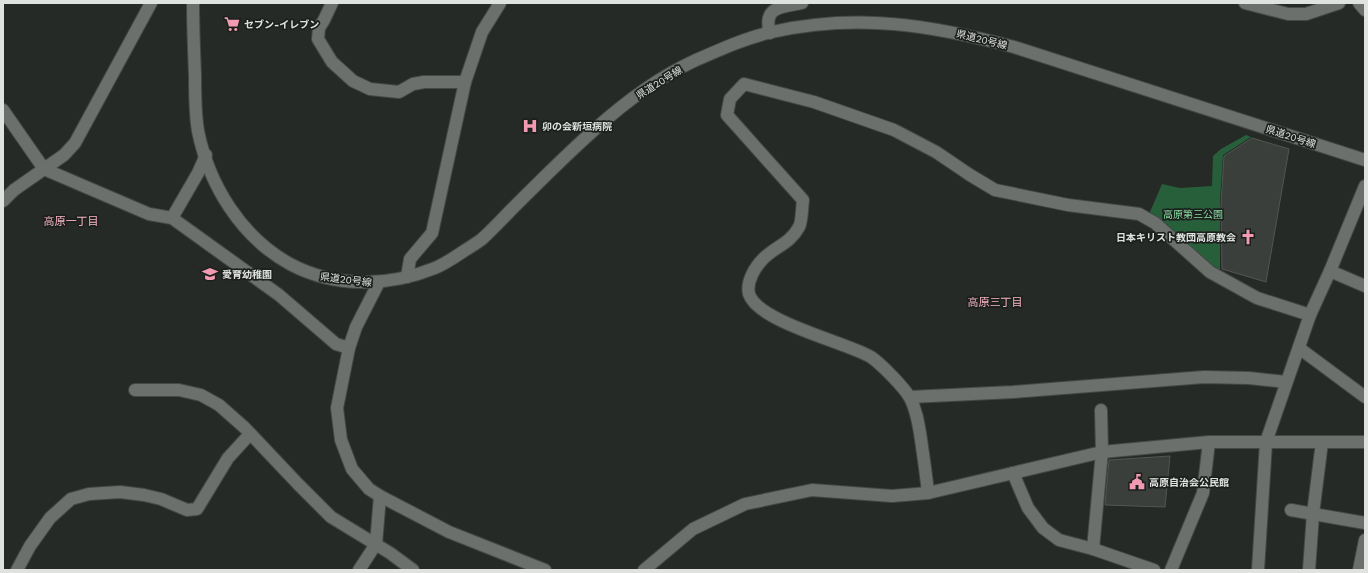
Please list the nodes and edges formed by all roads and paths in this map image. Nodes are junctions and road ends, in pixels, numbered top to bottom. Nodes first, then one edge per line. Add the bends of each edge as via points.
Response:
1 (151, 3) edge
2 (192, 3) edge
3 (332, 3) edge
4 (500, 3) edge
5 (802, 3) edge
6 (1245, 3) edge
7 (1339, 3) edge
8 (1359, 3) edge
9 (1365, 10) edge
10 (770, 32) junction
11 (465, 82) junction
12 (3, 110) edge
13 (206, 155) junction
14 (1365, 160) edge
15 (44, 169) junction
16 (1365, 186) edge
17 (9, 189) edge
18 (3, 202) edge
19 (172, 218) junction
20 (1330, 271) junction
21 (407, 277) junction
22 (378, 282) junction
23 (1365, 286) edge
24 (1310, 315) junction
25 (349, 348) junction
26 (1298, 348) junction
27 (1286, 382) junction
28 (136, 390) dead end
29 (910, 397) junction
30 (1365, 397) edge
31 (1101, 410) dead end
32 (250, 434) junction
33 (1209, 442) junction
34 (1266, 442) junction
35 (1322, 442) junction
36 (1365, 442) edge
37 (1102, 452) junction
38 (1013, 473) junction
39 (928, 493) junction
40 (380, 496) junction
41 (1292, 510) dead end
42 (1313, 514) junction
43 (1365, 523) edge
44 (1365, 540) edge
45 (376, 544) junction
46 (1094, 549) junction
47 (17, 570) edge
48 (359, 570) edge
49 (413, 570) edge
50 (545, 570) edge
51 (644, 570) edge
52 (1154, 570) edge
53 (1171, 570) edge
54 (1258, 570) edge
55 (1309, 570) edge
56 (1359, 570) edge

1 - 15 street via 75,143 64,155
2 - 13 street, 県道20号線 via 198,130
3 - 11 street via 319,28 318,38 332,62 352,81 370,89 398,92 413,84 424,82
4 - 11 street via 482,32
5 - 10 street via 775,9 768,22
6 - 7 street via 1288,14 1306,14
8 - 9 street
10 - 14 street, 県道20号線 via 829,24 882,22 963,34 1014,47
10 - 21 street, 県道20号線 via 690,62 646,88 595,129 481,239 438,267
11 - 21 street via 432,233 410,259
12 - 15 street
13 - 19 street
13 - 22 street, 県道20号線 via 212,177 231,209 251,235 280,259 317,276 357,282
15 - 17 street
15 - 19 street via 149,214
16 - 20 street
17 - 18 street
19 - 25 street via 278,295 336,344
20 - 23 street
20 - 24 street
21 - 22 street, 県道20号線
22 - 25 street via 356,327
24 - 26 street
24 - 29 street via 1257,298 1210,272 1155,223 1139,214 1068,206 995,190 936,152 894,130 814,102 744,84 730,99 727,115 803,200 800,226 786,243 763,259 749,279 749,294 768,313 800,330 870,357 883,366
25 - 40 street via 337,408 341,440 352,469 368,489
26 - 27 street
26 - 30 street
27 - 29 street via 1204,377 1013,392
27 - 34 street
28 - 32 street via 179,390 200,395 219,405
29 - 39 street via 916,414
31 - 37 street
32 - 45 street via 331,516
32 - 47 street via 228,458 197,509 187,510 161,499 120,492 89,494 71,499 50,518
33 - 34 street
33 - 37 street
33 - 53 street via 1203,493
34 - 35 street
34 - 54 street
35 - 36 street
35 - 42 street
37 - 38 street
37 - 46 street
38 - 39 street
38 - 46 street via 1028,508 1043,528 1059,540
39 - 51 street via 892,496 812,490 745,504 693,529
40 - 45 street
40 - 50 street via 449,532
41 - 42 street
42 - 43 street
42 - 55 street
44 - 56 street
45 - 48 street
45 - 49 street
46 - 52 street

